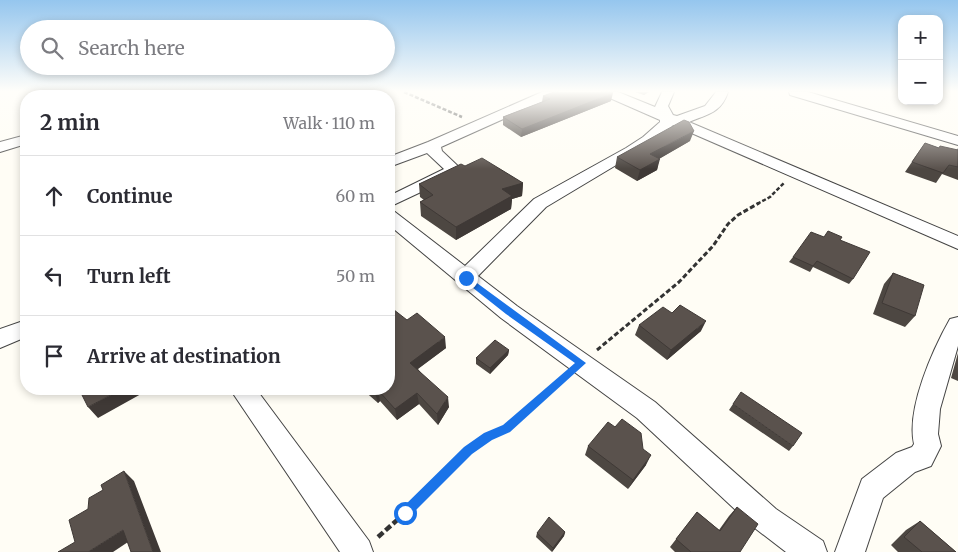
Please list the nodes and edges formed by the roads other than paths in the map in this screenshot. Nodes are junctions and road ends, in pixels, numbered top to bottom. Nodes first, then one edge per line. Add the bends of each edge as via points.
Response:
1 (494, 118) edge
2 (669, 118) edge
3 (677, 118) edge
4 (881, 118) edge
5 (672, 119) junction
6 (20, 141) edge
7 (958, 141) edge
8 (0, 146) edge
9 (432, 146) junction
10 (395, 160) edge
11 (395, 199) edge
12 (395, 221) edge
13 (958, 243) edge
14 (466, 278) junction
15 (958, 325) edge
16 (20, 331) edge
17 (0, 340) edge
18 (247, 395) edge
19 (367, 546) edge
20 (812, 552) edge
21 (850, 552) edge

1 - 9 street
2 - 5 street
3 - 5 street
4 - 7 street
5 - 13 street
5 - 14 street via 633,150 548,197 522,217 476,263
6 - 8 street
9 - 10 street
9 - 11 street via 435,153 453,169 451,172
12 - 14 street
14 - 20 street via 646,410 766,519
15 - 21 street via 946,347 926,409 928,446 922,457 906,462 872,489
16 - 17 street
18 - 19 street

